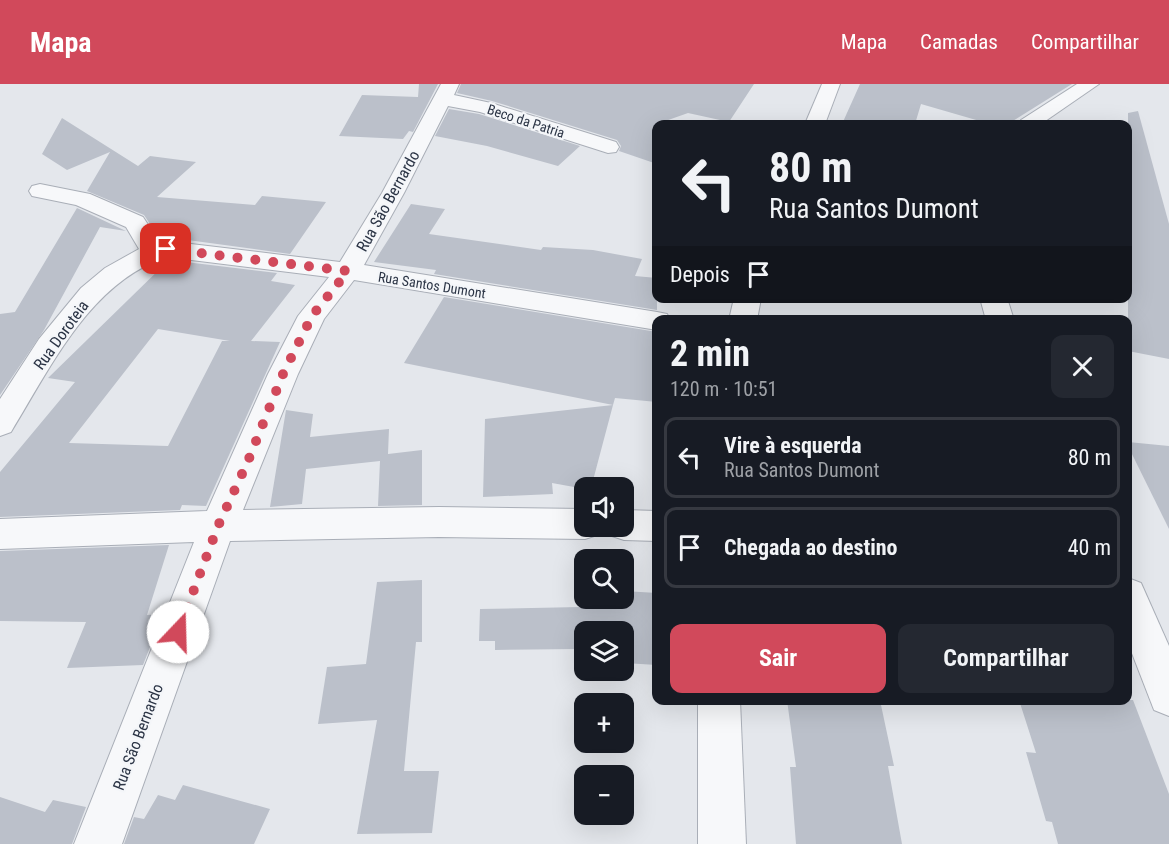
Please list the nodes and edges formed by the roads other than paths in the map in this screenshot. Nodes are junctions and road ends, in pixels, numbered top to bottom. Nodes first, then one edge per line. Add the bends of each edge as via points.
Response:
1 (831, 84) edge
2 (1090, 84) edge
3 (446, 91) edge
4 (816, 120) edge
5 (1034, 120) edge
6 (608, 147) dead end
7 (40, 191) dead end
8 (145, 256) junction
9 (348, 271) junction
10 (652, 320) edge
11 (0, 424) edge
12 (574, 524) edge
13 (634, 525) edge
14 (218, 526) junction
15 (652, 526) edge
16 (0, 534) edge
17 (1132, 605) edge
18 (1169, 695) edge
19 (718, 705) edge
20 (98, 844) edge
21 (722, 844) edge

1 - 4 street
2 - 5 street
3 - 6 street, Beco da Patria
3 - 9 street, Rua São Bernardo
7 - 8 street via 82,199 135,222
8 - 9 street, Rua Santos Dumont via 166,249
8 - 11 street, Rua Doroteia via 116,270 68,320
9 - 10 street, Rua Santos Dumont
9 - 14 street, Rua São Bernardo via 312,316
12 - 14 street
13 - 15 street
14 - 16 street
14 - 20 street, Rua São Bernardo
17 - 18 street
19 - 21 street

